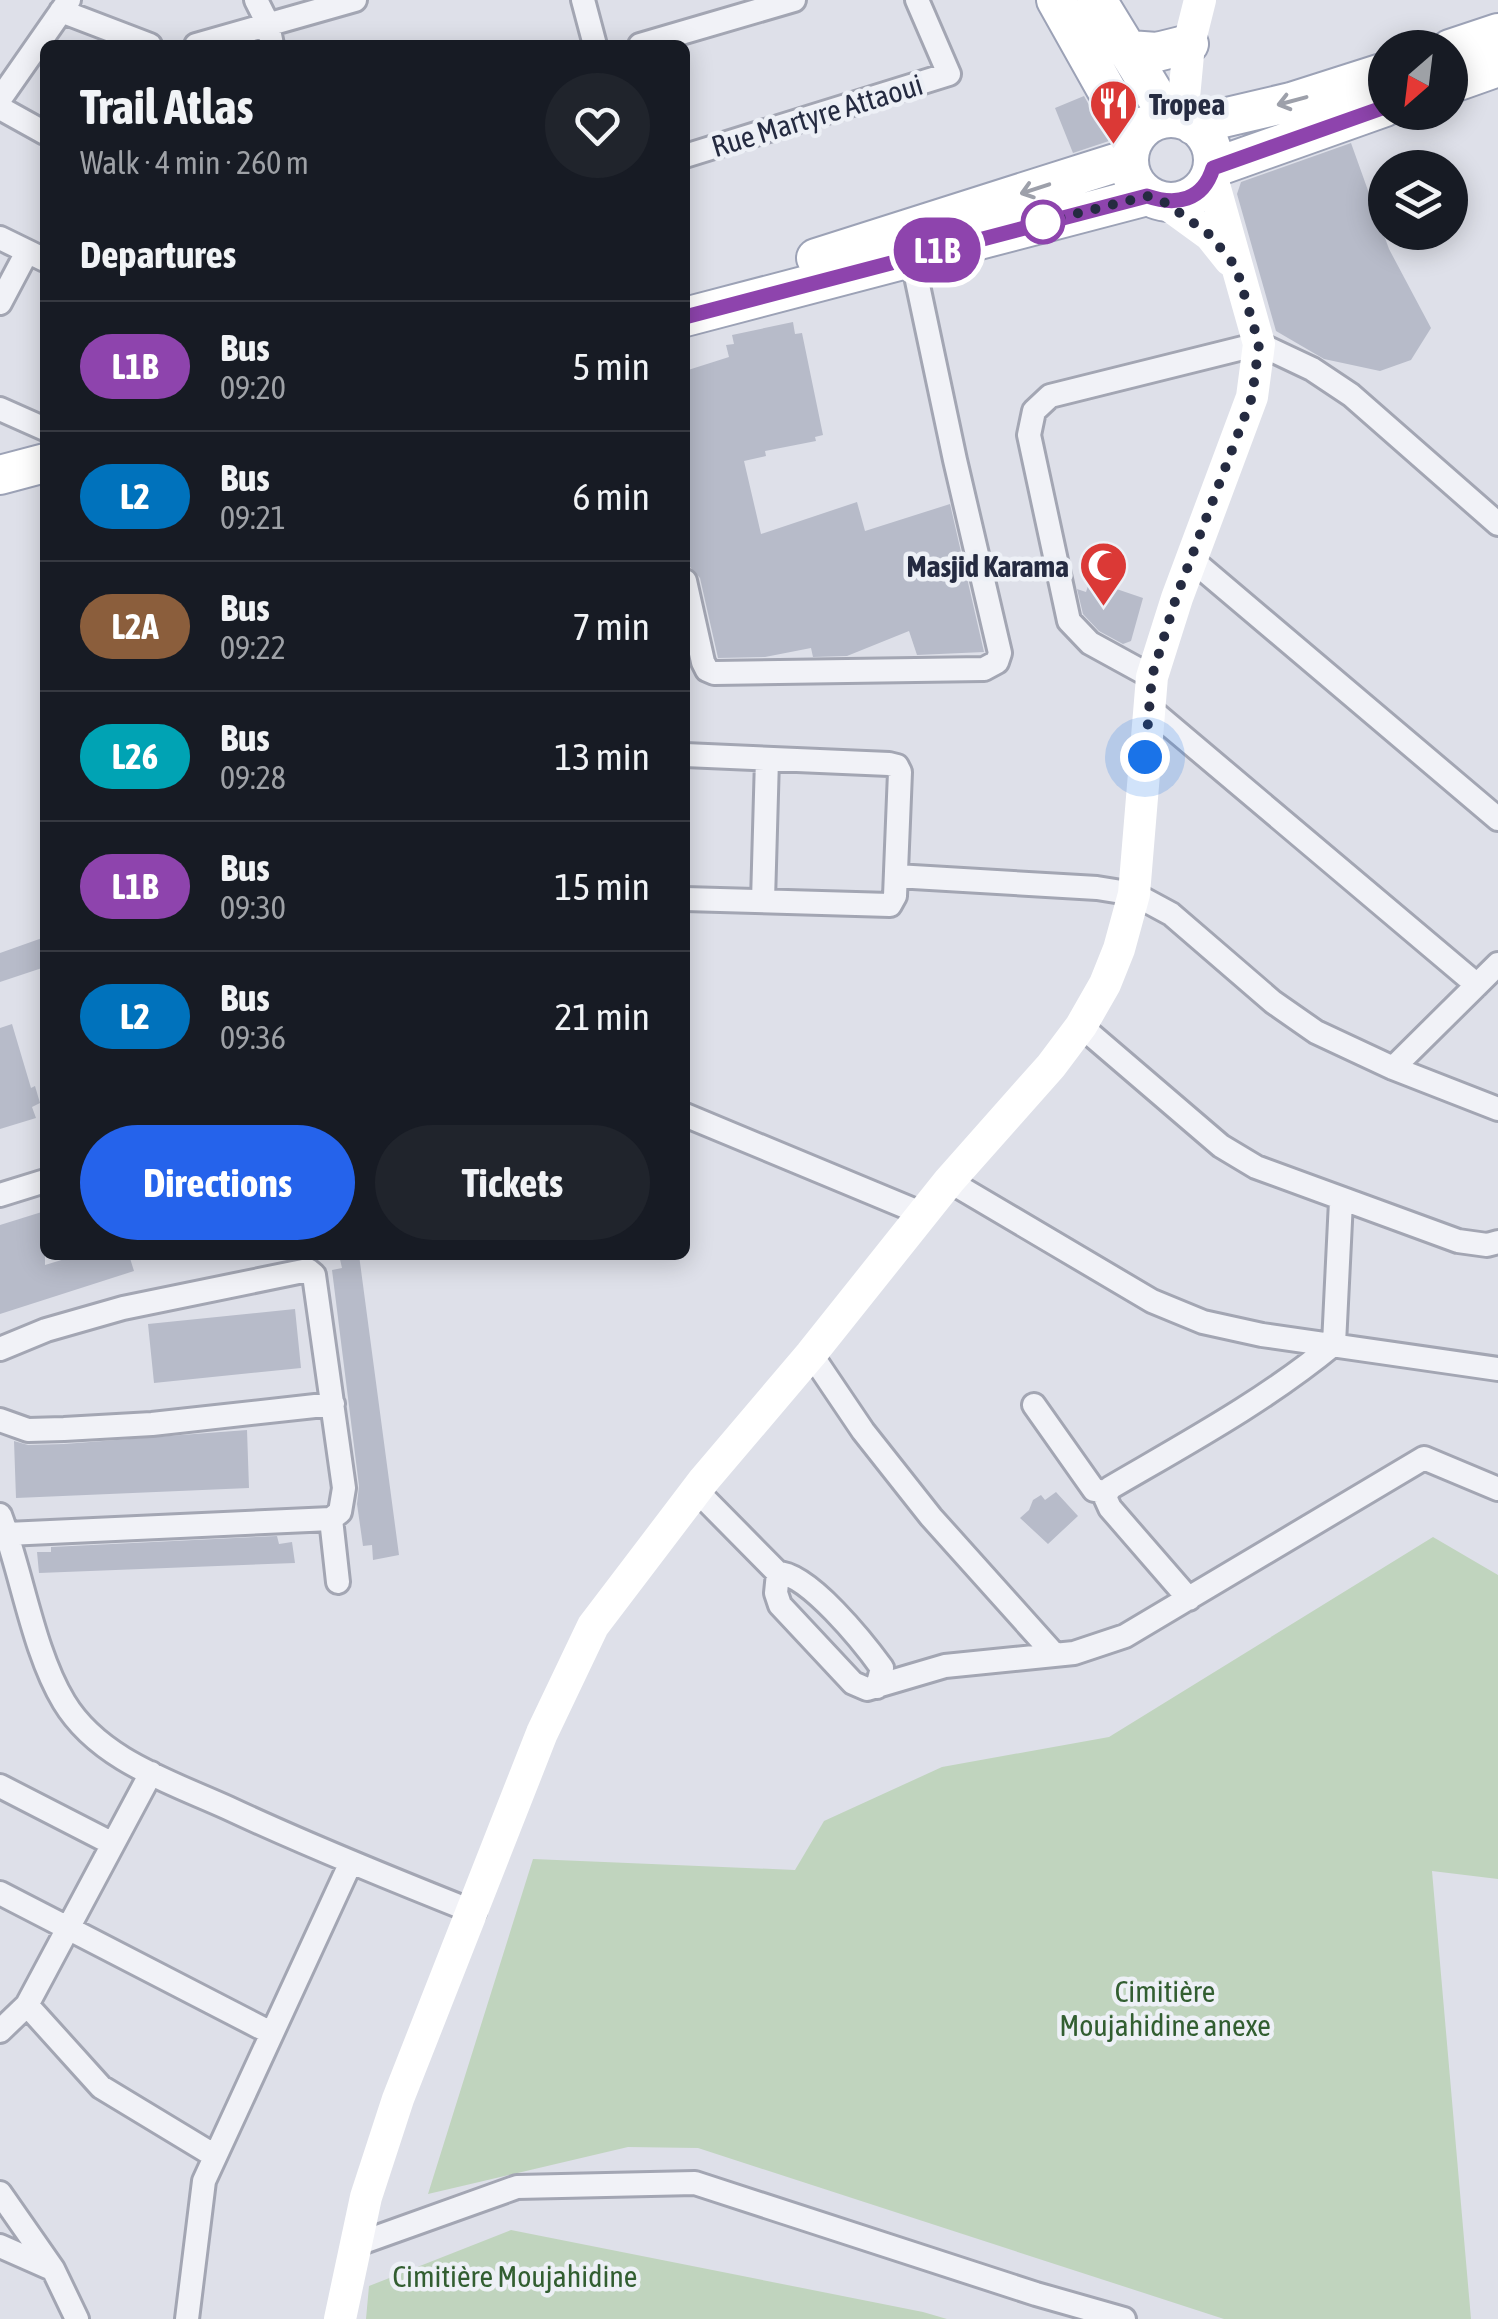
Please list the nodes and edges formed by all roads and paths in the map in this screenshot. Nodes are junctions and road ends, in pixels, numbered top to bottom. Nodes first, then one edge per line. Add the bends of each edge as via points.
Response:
1 (256, 0) edge
2 (583, 0) edge
3 (794, 0) edge
4 (916, 0) edge
5 (1056, 0) edge
6 (1098, 0) edge
7 (1200, 0) edge
8 (351, 1) edge
9 (65, 6) edge
10 (1498, 33) edge
11 (270, 34) edge
12 (41, 40) edge
13 (139, 40) edge
14 (230, 40) edge
15 (594, 40) edge
16 (657, 40) edge
17 (40, 42) edge
18 (1468, 43) edge
19 (1190, 44) junction
20 (1128, 50) junction
21 (1498, 67) edge
22 (1368, 77) edge
23 (1468, 78) edge
24 (0, 99) edge
25 (0, 108) edge
26 (1368, 113) edge
27 (1181, 121) junction
28 (40, 130) edge
29 (1131, 149) junction
30 (690, 154) edge
31 (1212, 171) junction
32 (1156, 199) junction
33 (0, 238) edge
34 (36, 256) edge
35 (912, 257) junction
36 (1236, 267) junction
37 (690, 291) edge
38 (0, 303) edge
39 (690, 315) edge
40 (1259, 344) junction
41 (0, 409) edge
42 (40, 427) edge
43 (40, 464) edge
44 (0, 475) edge
45 (40, 490) edge
46 (0, 499) edge
47 (1498, 524) edge
48 (1191, 560) junction
49 (690, 604) edge
50 (1151, 693) junction
51 (690, 756) edge
52 (767, 759) junction
53 (1498, 819) edge
54 (896, 876) junction
55 (1134, 894) junction
56 (690, 899) edge
57 (763, 901) junction
58 (1498, 964) edge
59 (1477, 985) junction
60 (1082, 1026) junction
61 (1392, 1068) junction
62 (1498, 1108) edge
63 (690, 1117) edge
64 (950, 1182) junction
65 (40, 1183) edge
66 (0, 1195) edge
67 (1341, 1201) junction
68 (923, 1214) junction
69 (1498, 1242) edge
70 (1334, 1344) junction
71 (0, 1349) edge
72 (811, 1354) junction
73 (1498, 1369) edge
74 (333, 1404) junction
75 (1034, 1404) dead end
76 (0, 1420) edge
77 (1498, 1489) edge
78 (696, 1490) junction
79 (1107, 1492) junction
80 (331, 1519) junction
81 (4, 1525) edge
82 (778, 1574) junction
83 (338, 1582) dead end
84 (1189, 1599) junction
85 (1054, 1654) junction
86 (878, 1687) junction
87 (151, 1774) junction
88 (0, 1786) edge
89 (114, 1844) junction
90 (351, 1862) junction
91 (0, 1893) edge
92 (474, 1912) junction
93 (70, 1929) junction
94 (28, 2005) junction
95 (0, 2032) edge
96 (270, 2032) junction
97 (215, 2156) junction
98 (0, 2192) edge
99 (355, 2245) junction
100 (0, 2246) edge
101 (53, 2269) junction
102 (77, 2319) edge
103 (187, 2319) edge
104 (340, 2319) edge
105 (1124, 2319) edge

1 - 11 street
2 - 15 street
3 - 16 street
4 - 30 street, Rue Martyre Attaoui via 949,74
5 - 29 main road
6 - 20 main road
7 - 19 street
8 - 11 street
9 - 12 street
9 - 13 street
10 - 18 main road
11 - 14 street
17 - 24 street
19 - 20 main road
19 - 27 street
20 - 27 main road
21 - 23 main road
22 -> 27 main road via 1291,102
25 - 28 street
26 - 31 main road
27 - 29 main road via 1148,124
27 - 31 main road via 1206,136
29 - 32 main road via 1133,180
29 -> 37 main road via 820,258
31 - 32 main road via 1184,201
31 - 36 street
32 - 35 main road
32 - 36 street via 1210,235
33 - 34 street
34 - 38 street
35 - 39 main road
35 - 49 street via 998,662 957,670 714,672 703,662
36 - 40 street
40 - 47 street via 1351,395
40 - 48 street via 1252,397
40 - 50 street via 1050,396 1030,416 1070,621
41 - 42 street
43 - 44 main road
45 - 46 main road
48 - 50 street
48 - 53 street
50 - 55 street
50 - 59 street
51 - 52 street
52 - 54 street via 897,766
52 - 57 street
54 - 55 street
54 - 57 street via 887,906
55 - 60 street via 1119,950
55 - 61 street via 1171,914 1295,1018
56 - 57 street
58 - 59 street
59 - 61 street
60 - 64 street
60 - 67 street via 1221,1146
61 - 62 street
63 - 68 street
64 - 68 street
64 - 70 street via 1152,1301 1262,1336
65 - 66 street
67 - 69 street via 1458,1241
67 - 70 street
68 - 72 street
70 - 73 street
70 - 79 street via 1298,1374
71 - 74 street via 123,1308 308,1270 314,1274
72 - 78 street
72 - 85 street via 931,1517
74 - 76 street via 64,1429 28,1430
74 - 80 street via 344,1488 340,1512
75 - 79 street via 1094,1490
77 - 84 street via 1424,1458
78 - 82 street
78 - 92 street via 613,1596 579,1652
79 - 84 street via 1110,1508
80 - 81 street
80 - 83 street
81 - 87 street via 66,1706 96,1738
82 - 86 street via 800,1580 860,1640 882,1668
82 - 86 street via 780,1604 853,1683
84 - 85 street via 1092,1650
85 - 86 street via 945,1666
87 - 89 street
87 - 90 street
88 - 89 street
89 - 93 street
90 - 92 street
90 - 96 street
91 - 93 street
92 - 99 street via 392,2114
93 - 94 street
93 - 96 street
94 - 95 street
94 - 97 street via 101,2087
96 - 97 street
97 - 103 street via 202,2189
98 - 101 street
99 - 104 street
99 - 105 street via 517,2188 695,2183
100 - 101 street
101 - 102 street

